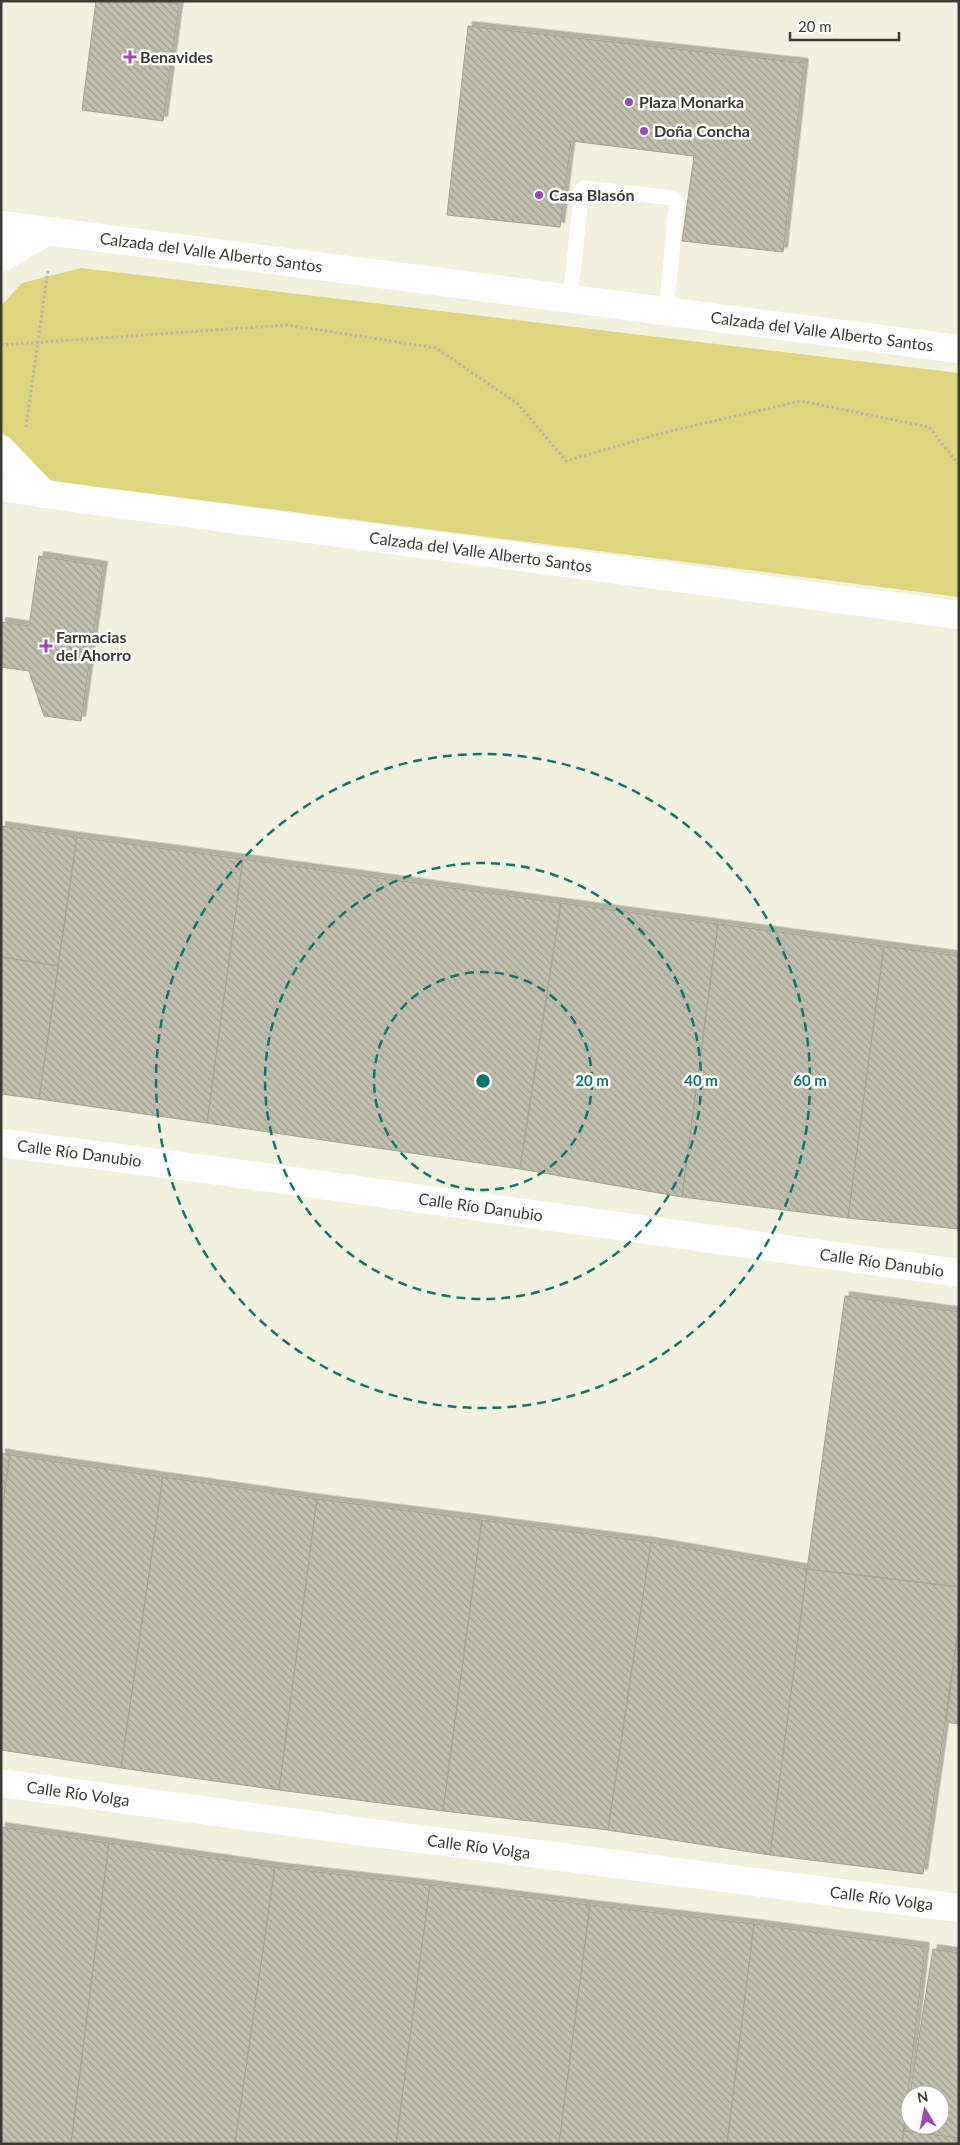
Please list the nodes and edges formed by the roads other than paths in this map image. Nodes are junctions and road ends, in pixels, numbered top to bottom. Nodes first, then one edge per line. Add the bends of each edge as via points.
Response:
1 (1, 225) edge
2 (48, 231) junction
3 (1, 258) edge
4 (570, 298) junction
5 (666, 310) junction
6 (959, 349) edge
7 (1, 449) edge
8 (1, 487) edge
9 (44, 494) junction
10 (959, 615) edge
11 (1, 1143) edge
12 (959, 1273) edge
13 (1, 1783) edge
14 (959, 1908) edge

1 - 2 main road, Calzada del Valle Alberto Santos
2 - 3 main road
2 - 4 main road, Calzada del Valle Alberto Santos
4 - 5 main road, Calzada del Valle Alberto Santos
4 - 5 lane via 584,188 673,198 678,202
5 - 6 main road, Calzada del Valle Alberto Santos
7 - 9 main road
8 - 9 main road, Calzada del Valle Alberto Santos
9 - 10 main road, Calzada del Valle Alberto Santos
11 - 12 main road, Calle Río Danubio
13 - 14 main road, Calle Río Volga

